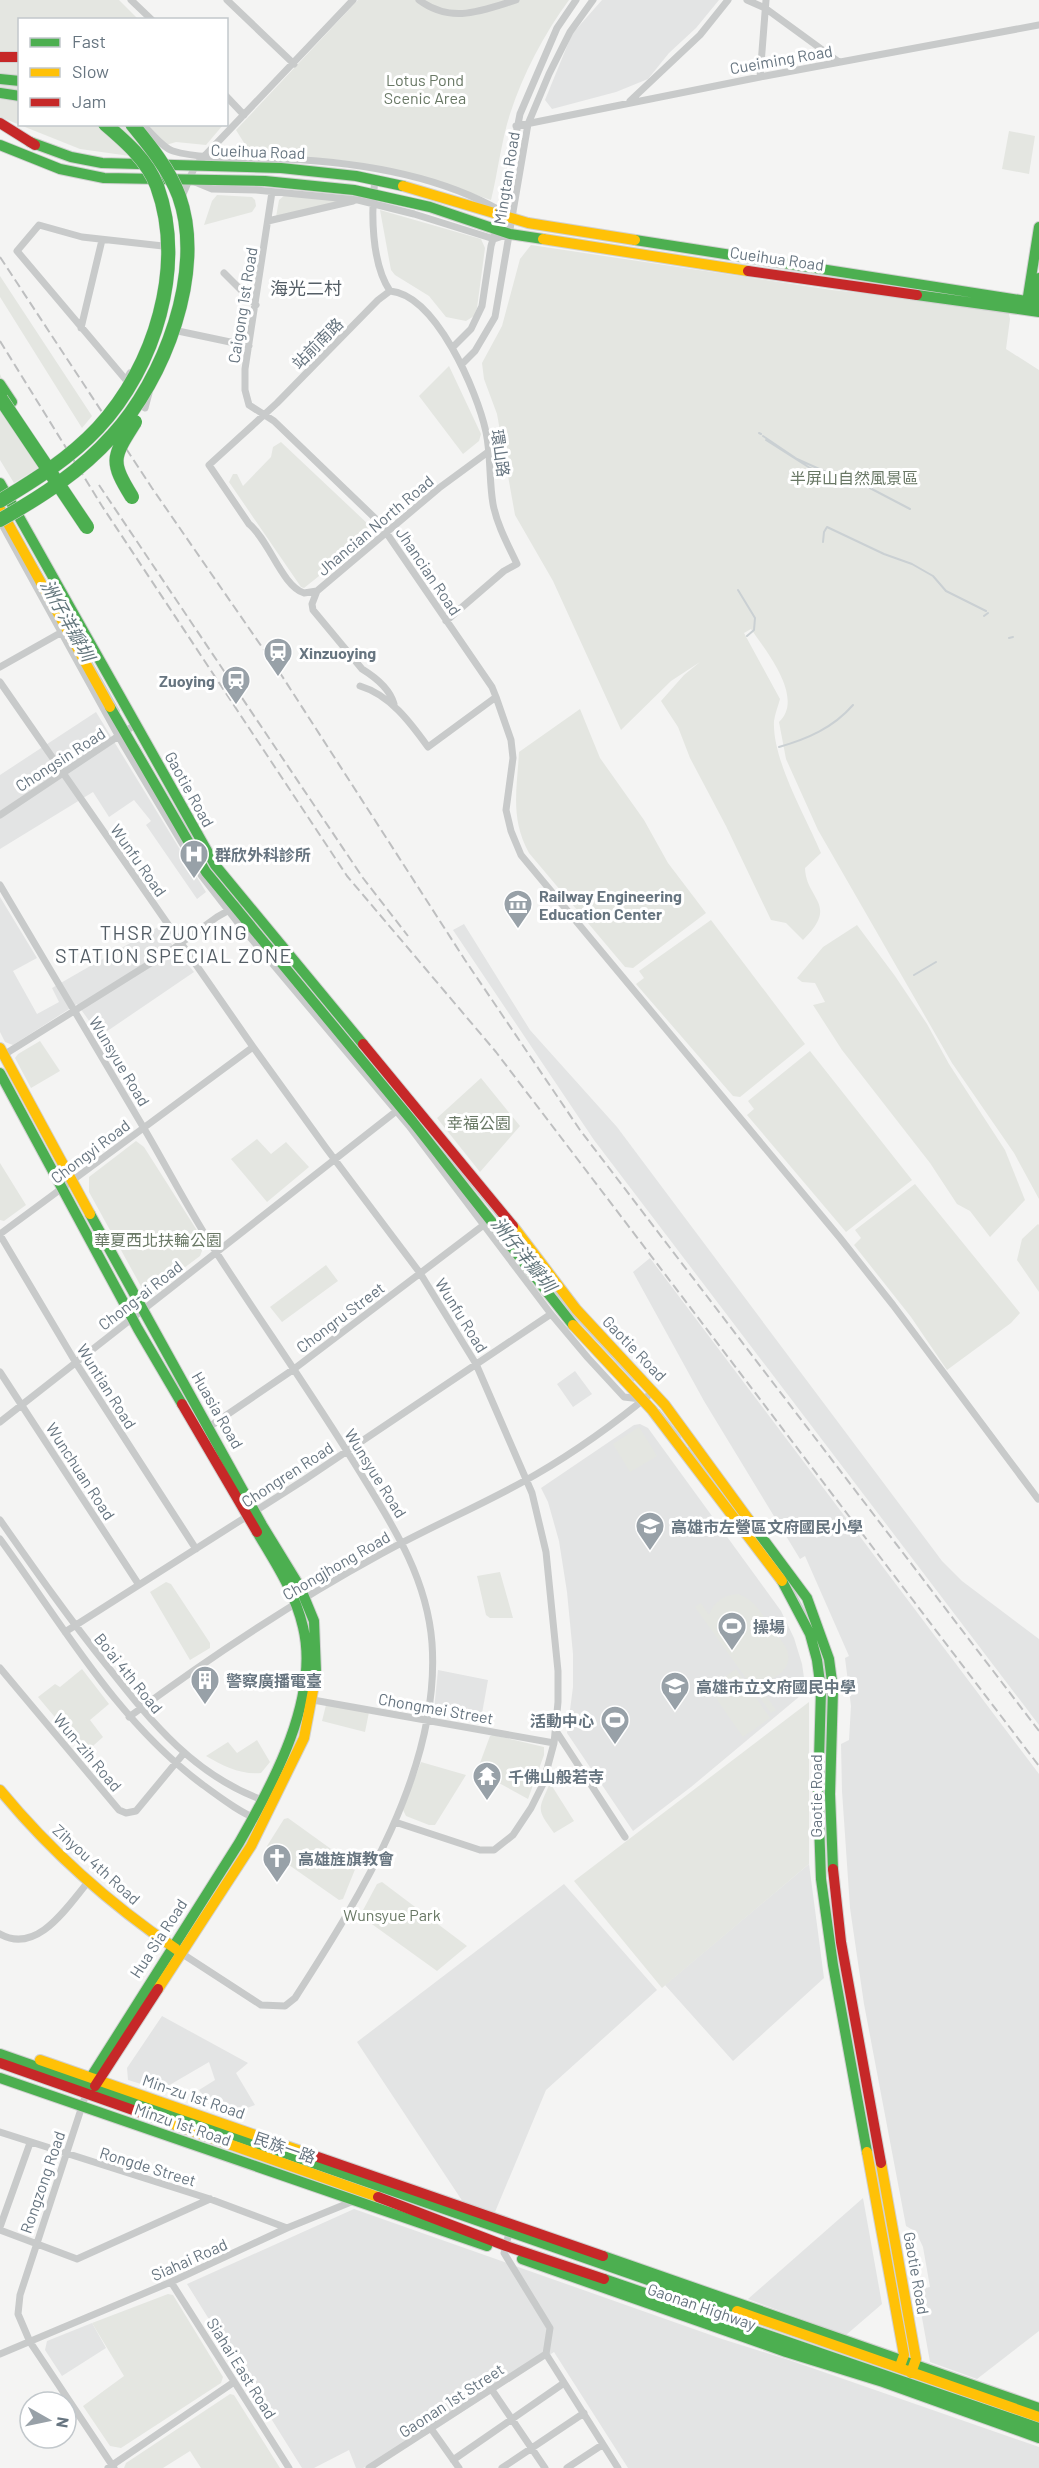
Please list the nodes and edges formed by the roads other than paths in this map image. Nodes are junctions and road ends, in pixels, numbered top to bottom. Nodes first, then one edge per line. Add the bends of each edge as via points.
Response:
1 (131, 0) edge
2 (227, 0) edge
3 (353, 0) edge
4 (419, 0) edge
5 (516, 0) edge
6 (576, 0) edge
7 (593, 0) edge
8 (729, 0) edge
9 (747, 0) edge
10 (765, 4) edge
11 (150, 18) edge
12 (1039, 25) edge
13 (18, 57) edge
14 (0, 58) edge
15 (839, 62) junction
16 (18, 63) edge
17 (294, 64) junction
18 (760, 76) junction
19 (18, 82) edge
20 (18, 88) edge
21 (1, 89) edge
22 (18, 95) edge
23 (228, 98) edge
24 (18, 101) edge
25 (628, 102) junction
26 (244, 115) junction
27 (0, 123) edge
28 (528, 124) junction
29 (107, 126) edge
30 (120, 126) edge
31 (134, 126) edge
32 (145, 126) edge
33 (145, 126) edge
34 (516, 126) junction
35 (0, 131) edge
36 (0, 145) edge
37 (35, 145) junction
38 (171, 151) junction
39 (206, 156) junction
40 (195, 165) junction
41 (160, 166) junction
42 (376, 175) junction
43 (170, 180) junction
44 (154, 183) junction
45 (188, 184) junction
46 (272, 192) junction
47 (373, 198) junction
48 (358, 200) junction
49 (182, 216) junction
50 (164, 219) dead end
51 (268, 220) junction
52 (502, 225) junction
53 (1039, 227) edge
54 (102, 240) junction
55 (163, 246) junction
56 (224, 273) dead end
57 (1039, 278) edge
58 (390, 291) junction
59 (256, 305) junction
60 (1033, 306) edge
61 (160, 314) junction
62 (81, 328) junction
63 (178, 332) junction
64 (249, 346) junction
65 (453, 347) junction
66 (163, 358) junction
67 (462, 364) junction
68 (0, 384) edge
69 (0, 398) edge
70 (145, 408) dead end
71 (263, 415) junction
72 (488, 452) junction
73 (34, 480) junction
74 (1, 492) edge
75 (132, 497) dead end
76 (3, 517) edge
77 (387, 532) junction
78 (317, 591) junction
79 (446, 621) junction
80 (62, 632) junction
81 (0, 667) edge
82 (0, 682) edge
83 (360, 686) dead end
84 (496, 697) junction
85 (393, 704) junction
86 (126, 731) junction
87 (63, 774) junction
88 (0, 815) edge
89 (0, 885) edge
90 (236, 906) junction
91 (181, 942) junction
92 (74, 1011) junction
93 (253, 1047) junction
94 (1, 1054) edge
95 (0, 1073) edge
96 (403, 1107) junction
97 (144, 1127) junction
98 (335, 1160) junction
99 (68, 1185) junction
100 (485, 1224) junction
101 (0, 1234) edge
102 (217, 1254) junction
103 (420, 1273) junction
104 (551, 1314) junction
105 (137, 1315) junction
106 (76, 1363) junction
107 (476, 1364) junction
108 (294, 1369) junction
109 (0, 1372) edge
110 (649, 1396) junction
111 (22, 1406) junction
112 (0, 1422) edge
113 (209, 1427) junction
114 (347, 1451) junction
115 (526, 1480) junction
116 (1038, 1499) edge
117 (251, 1514) junction
118 (0, 1520) edge
119 (0, 1539) edge
120 (402, 1543) junction
121 (196, 1549) junction
122 (139, 1585) junction
123 (301, 1599) junction
124 (75, 1626) junction
125 (65, 1632) junction
126 (0, 1668) edge
127 (313, 1700) junction
128 (140, 1709) junction
129 (129, 1717) junction
130 (426, 1720) junction
131 (556, 1731) junction
132 (554, 1743) junction
133 (184, 1753) junction
134 (175, 1764) junction
135 (0, 1790) edge
136 (267, 1802) junction
137 (258, 1819) junction
138 (395, 1822) junction
139 (625, 1837) dead end
140 (88, 1882) junction
141 (0, 1934) edge
142 (176, 1950) junction
143 (0, 2046) edge
144 (0, 2054) edge
145 (0, 2063) edge
146 (0, 2078) edge
147 (89, 2088) junction
148 (0, 2132) edge
149 (30, 2143) junction
150 (67, 2155) junction
151 (375, 2186) junction
152 (210, 2199) junction
153 (356, 2200) junction
154 (0, 2228) edge
155 (287, 2228) junction
156 (508, 2239) junction
157 (37, 2244) junction
158 (171, 2282) junction
159 (791, 2337) junction
160 (30, 2342) junction
161 (0, 2354) edge
162 (546, 2354) junction
163 (904, 2373) junction
164 (234, 2382) junction
165 (564, 2383) junction
166 (492, 2390) junction
167 (1039, 2409) edge
168 (584, 2413) junction
169 (1039, 2417) edge
170 (513, 2419) junction
171 (1039, 2428) edge
172 (432, 2430) junction
173 (1039, 2438) edge
174 (602, 2445) junction
175 (532, 2449) junction
176 (453, 2460) junction
177 (111, 2467) edge
178 (289, 2468) edge
179 (369, 2468) edge
180 (459, 2468) edge
181 (502, 2468) edge
182 (545, 2468) edge
183 (567, 2468) edge
184 (618, 2468) edge

1 - 11 street
2 - 17 street
3 - 17 street
4 - 5 street via 431,9 466,14
6 - 34 street, Mingtan Road via 557,28
7 - 28 street, Mingtan Road via 570,32
8 - 25 street via 700,35
9 - 10 street
10 - 15 street
10 - 18 street
12 - 15 street, Cueiming Road
13 - 14 main road
14 - 16 street
15 - 18 street, Cueiming Road
17 - 26 street
18 - 25 street, Cueiming Road
19 - 21 main road
20 - 21 main road
21 - 22 main road
21 - 24 main road
23 - 26 street
25 - 28 street, Cueiming Road
26 - 39 street
27 - 37 main road
28 - 34 street, Cueiming Road
28 - 52 street, Mingtan Road
29 - 61 main road, bridge via 145,162 162,200 169,237
30 - 61 main road, bridge via 150,158 171,204 175,228 173,263 170,289
31 - 49 main road, bridge via 159,158
32 - 49 main road, bridge via 171,163 179,183
33 - 38 street
34 - 52 street, Mingtan Road
35 - 37 main road, Cueihua Road
36 - 44 main road, Cueihua Road via 42,163 83,174
37 - 41 main road, Cueihua Road via 102,163
38 - 39 street, Cueihua Road
38 - 41 street via 159,154
39 - 40 street
39 - 42 street, Cueihua Road via 304,159
40 - 41 main road, Cueihua Road
40 - 42 main road, Cueihua Road
40 - 45 street
41 - 43 main road
41 - 44 street
42 - 47 street
42 - 52 main road, Cueihua Road via 448,198
43 - 44 main road, Cueihua Road
43 - 45 main road, Cueihua Road
43 - 49 main road
44 - 50 street
44 - 55 street via 152,192
45 - 46 street, Cueihua Road
45 - 47 main road, Cueihua Road via 213,178 265,180 330,187
45 - 49 street via 183,194
45 - 63 street via 189,274
46 - 48 street, Cueihua Road
46 - 51 street, Caigong 1st Road
47 - 48 street, Cueihua Road
47 - 52 main road, Cueihua Road
47 - 58 street via 382,278
48 - 51 street
49 - 66 main road, bridge via 182,289
49 - 76 main road, bridge via 165,329 138,391 95,444
51 - 59 street, Caigong 1st Road
52 - 60 main road, Cueihua Road via 597,235
52 - 65 street, Mingtan Road via 479,315
52 - 67 street, Mingtan Road via 492,323
53 - 60 main road
54 - 55 street
54 - 62 street
54 - 62 street via 39,225 17,251
55 - 62 street via 163,268 149,331 126,380
56 - 59 street
57 - 60 main road
58 - 65 street, 環山路 via 401,292 415,301
58 - 71 street, 站前南路
59 - 64 street, Caigong 1st Road
61 - 73 main road, bridge via 145,357 111,413 71,454
63 - 64 street
63 - 70 street via 150,387
64 - 71 street, Caigong 1st Road via 245,390 249,405
65 - 67 street, 環山路
66 - 75 main road, bridge via 116,453 118,474
66 - 76 main road, bridge via 140,400 107,442 83,464
67 - 72 street, 環山路 via 486,432
68 - 69 main road, bridge via 90,525
71 - 77 street, Jhancian Road via 274,421
71 - 78 street, Jhancian North Road via 209,465 293,586 304,593
72 - 77 street, Jhancian North Road
72 - 79 street, 環山路 via 494,508 517,564
73 - 74 main road, bridge
73 - 76 main road, bridge
74 - 76 main road, Gaotie Road
76 - 80 street, Gaotie Road
76 - 86 main road, Gaotie Road
77 - 78 street, Jhancian North Road
77 - 79 street, Jhancian Road
78 - 85 street, Jhancian North Road via 313,610 362,669 392,695
79 - 84 street, Jhancian Road
80 - 81 street
80 - 86 street, Gaotie Road
82 - 87 street, Wunfu Road
83 - 85 street, Jhancian North Road
84 - 85 street, Jhancian North Road via 428,747
84 - 116 street, Jhancian Road via 512,743 506,810 521,855 844,1242
86 - 87 street, Chongsin Road
86 - 90 main road, Gaotie Road via 204,848
86 - 90 street, Gaotie Road via 189,858
87 - 88 street, Chongsin Road
87 - 91 street, Wunfu Road
89 - 92 street, Wunsyue Road
90 - 91 street
90 - 96 main road, Gaotie Road
90 - 96 street, Gaotie Road
91 - 92 street
91 - 93 street, Wunfu Road
92 - 94 street
92 - 97 street, Wunsyue Road
93 - 97 street, Chongyi Road
93 - 98 street, Wunfu Road
94 - 99 main road, Huasia Road
95 - 99 main road, Huasia Road
96 - 98 street, Chong-ai Road
96 - 100 street, Gaotie Road
96 - 110 main road, Gaotie Road via 566,1317
97 - 99 street, Chongyi Road
97 - 102 street, Wunsyue Road
98 - 102 street, Chong-ai Road
98 - 103 street, Wunfu Road
99 - 101 street, Chongyi Road
99 - 105 main road, Huasia Road
100 - 103 street, Chongru Street
100 - 104 street, Gaotie Road
101 - 106 street, Wuntian Road
102 - 105 street, Chong-ai Road
102 - 108 street, Wunsyue Road
103 - 107 street, Wunfu Road
103 - 108 street, Chongru Street
104 - 107 street, Chongren Road
104 - 110 street, Gaotie Road via 624,1397
105 - 106 street, Chong-ai Road
105 - 113 main road, Huasia Road
105 - 117 main road, Huasia Road
106 - 111 street, Chong-ai Road
106 - 121 street, Wuntian Road
107 - 114 street, Chongren Road
107 - 115 street, Wunfu Road
108 - 113 street, Chongru Street
108 - 114 street, Wunsyue Road
109 - 111 street, Wunchuan Road
110 - 115 street, Chongjhong Road
110 - 163 main road, Gaotie Road via 780,1578 810,1634 817,1660 821,1689 818,1795 833,1965 893,2267 916,2359
111 - 112 street, Chong-ai Road
111 - 122 street, Wunchuan Road
113 - 117 main road, Huasia Road
114 - 117 street, Chongren Road
114 - 120 street, Wunsyue Road
115 - 120 street, Chongjhong Road
115 - 131 street, Wunfu Road via 536,1506 552,1599 558,1671
117 - 121 street, Chongren Road
117 - 123 main road, Huasia Road
118 - 124 street, Bo'ai 4th Road
119 - 125 street, Bo'ai 4th Road
120 - 123 street, Chongjhong Road
120 - 130 street, Wunsyue Road via 423,1590 430,1625 433,1663
121 - 122 street, Chongren Road
122 - 124 street, Chongren Road
123 - 127 main road, Huasia Road via 314,1621 317,1647
123 - 128 street, Chongjhong Road
123 - 136 main road, Huasia Road via 306,1643 302,1695
124 - 125 street, Chongren Road
124 - 128 street, Bo'ai 4th Road
125 - 129 street, Bo'ai 4th Road
126 - 134 street, Wun-zih Road via 119,1810 136,1811
127 - 130 street, Chongmei Street
127 - 136 main road, Huasia Road via 304,1738
128 - 129 street, Chongjhong Road
128 - 133 street, Bo'ai 4th Road
129 - 134 street, Bo'ai 4th Road
130 - 132 street, Chongmei Street
130 - 138 street, Wunsyue Road
131 - 132 street, Wunfu Road
131 - 139 street
132 - 138 street, Wunfu Road via 543,1784 531,1808 513,1835 494,1850 480,1850
133 - 134 street, Wun-zih Road
133 - 136 street, Bo'ai 4th Road via 219,1780
134 - 137 street, Bo'ai 4th Road
135 - 140 main road, Zihyou 4th Road
136 - 137 main road, Hua Sia Road
137 - 142 main road, Hua Sia Road via 251,1846
138 - 142 street, Wunsyue Road via 350,1912 295,1998 285,2006 261,2005
140 - 141 street via 35,1937 14,1940
140 - 142 main road, Zihyou 4th Road
142 - 147 main road, Hua Sia Road
143 - 147 main road
144 - 147 main road
145 - 147 main road, Minzu 1st Road
146 - 147 main road, Minzu 1st Road
147 - 150 street, Rongzong Road
147 - 151 main road, 民族一路
147 - 153 main road, Minzu 1st Road via 220,2155
148 - 149 street, Rongde Street
149 - 150 street, Rongde Street
149 - 154 street
150 - 152 street, Rongde Street
150 - 157 street, Rongzong Road
151 - 153 street, Siahai Road
151 - 156 main road, Gaonan Highway
151 - 156 main road, Gaonan Highway
152 - 155 street, Rongde Street
152 - 157 street via 77,2259
153 - 155 street, Siahai Road
153 - 156 main road, Gaonan Highway
154 - 157 street, Rongzong Road
155 - 158 street, Siahai Road
156 - 159 main road, Gaonan Highway
156 - 159 main road, Gaonan Highway
156 - 162 street via 550,2328
157 - 160 street via 18,2306
158 - 160 street, Siahai Road
158 - 164 street, Siahai East Road
159 - 163 main road, Gaonan Highway
159 - 163 main road, Gaonan Highway
160 - 161 street, Siahai Road
160 - 177 street
162 - 165 street
162 - 166 street, Gaonan 1st Street
163 - 167 main road, Gaonan Highway
163 - 169 main road, Gaonan Highway
163 - 171 main road, Gaonan Highway
163 - 173 main road, Gaonan Highway
164 - 177 street
164 - 178 street, Siahai East Road
165 - 168 street
165 - 170 street
166 - 170 street
166 - 172 street, Gaonan 1st Street
168 - 174 street
168 - 175 street
170 - 175 street
170 - 176 street
172 - 176 street
172 - 179 street, Gaonan 1st Street
174 - 183 street
174 - 184 street
175 - 181 street
175 - 182 street
176 - 180 street

